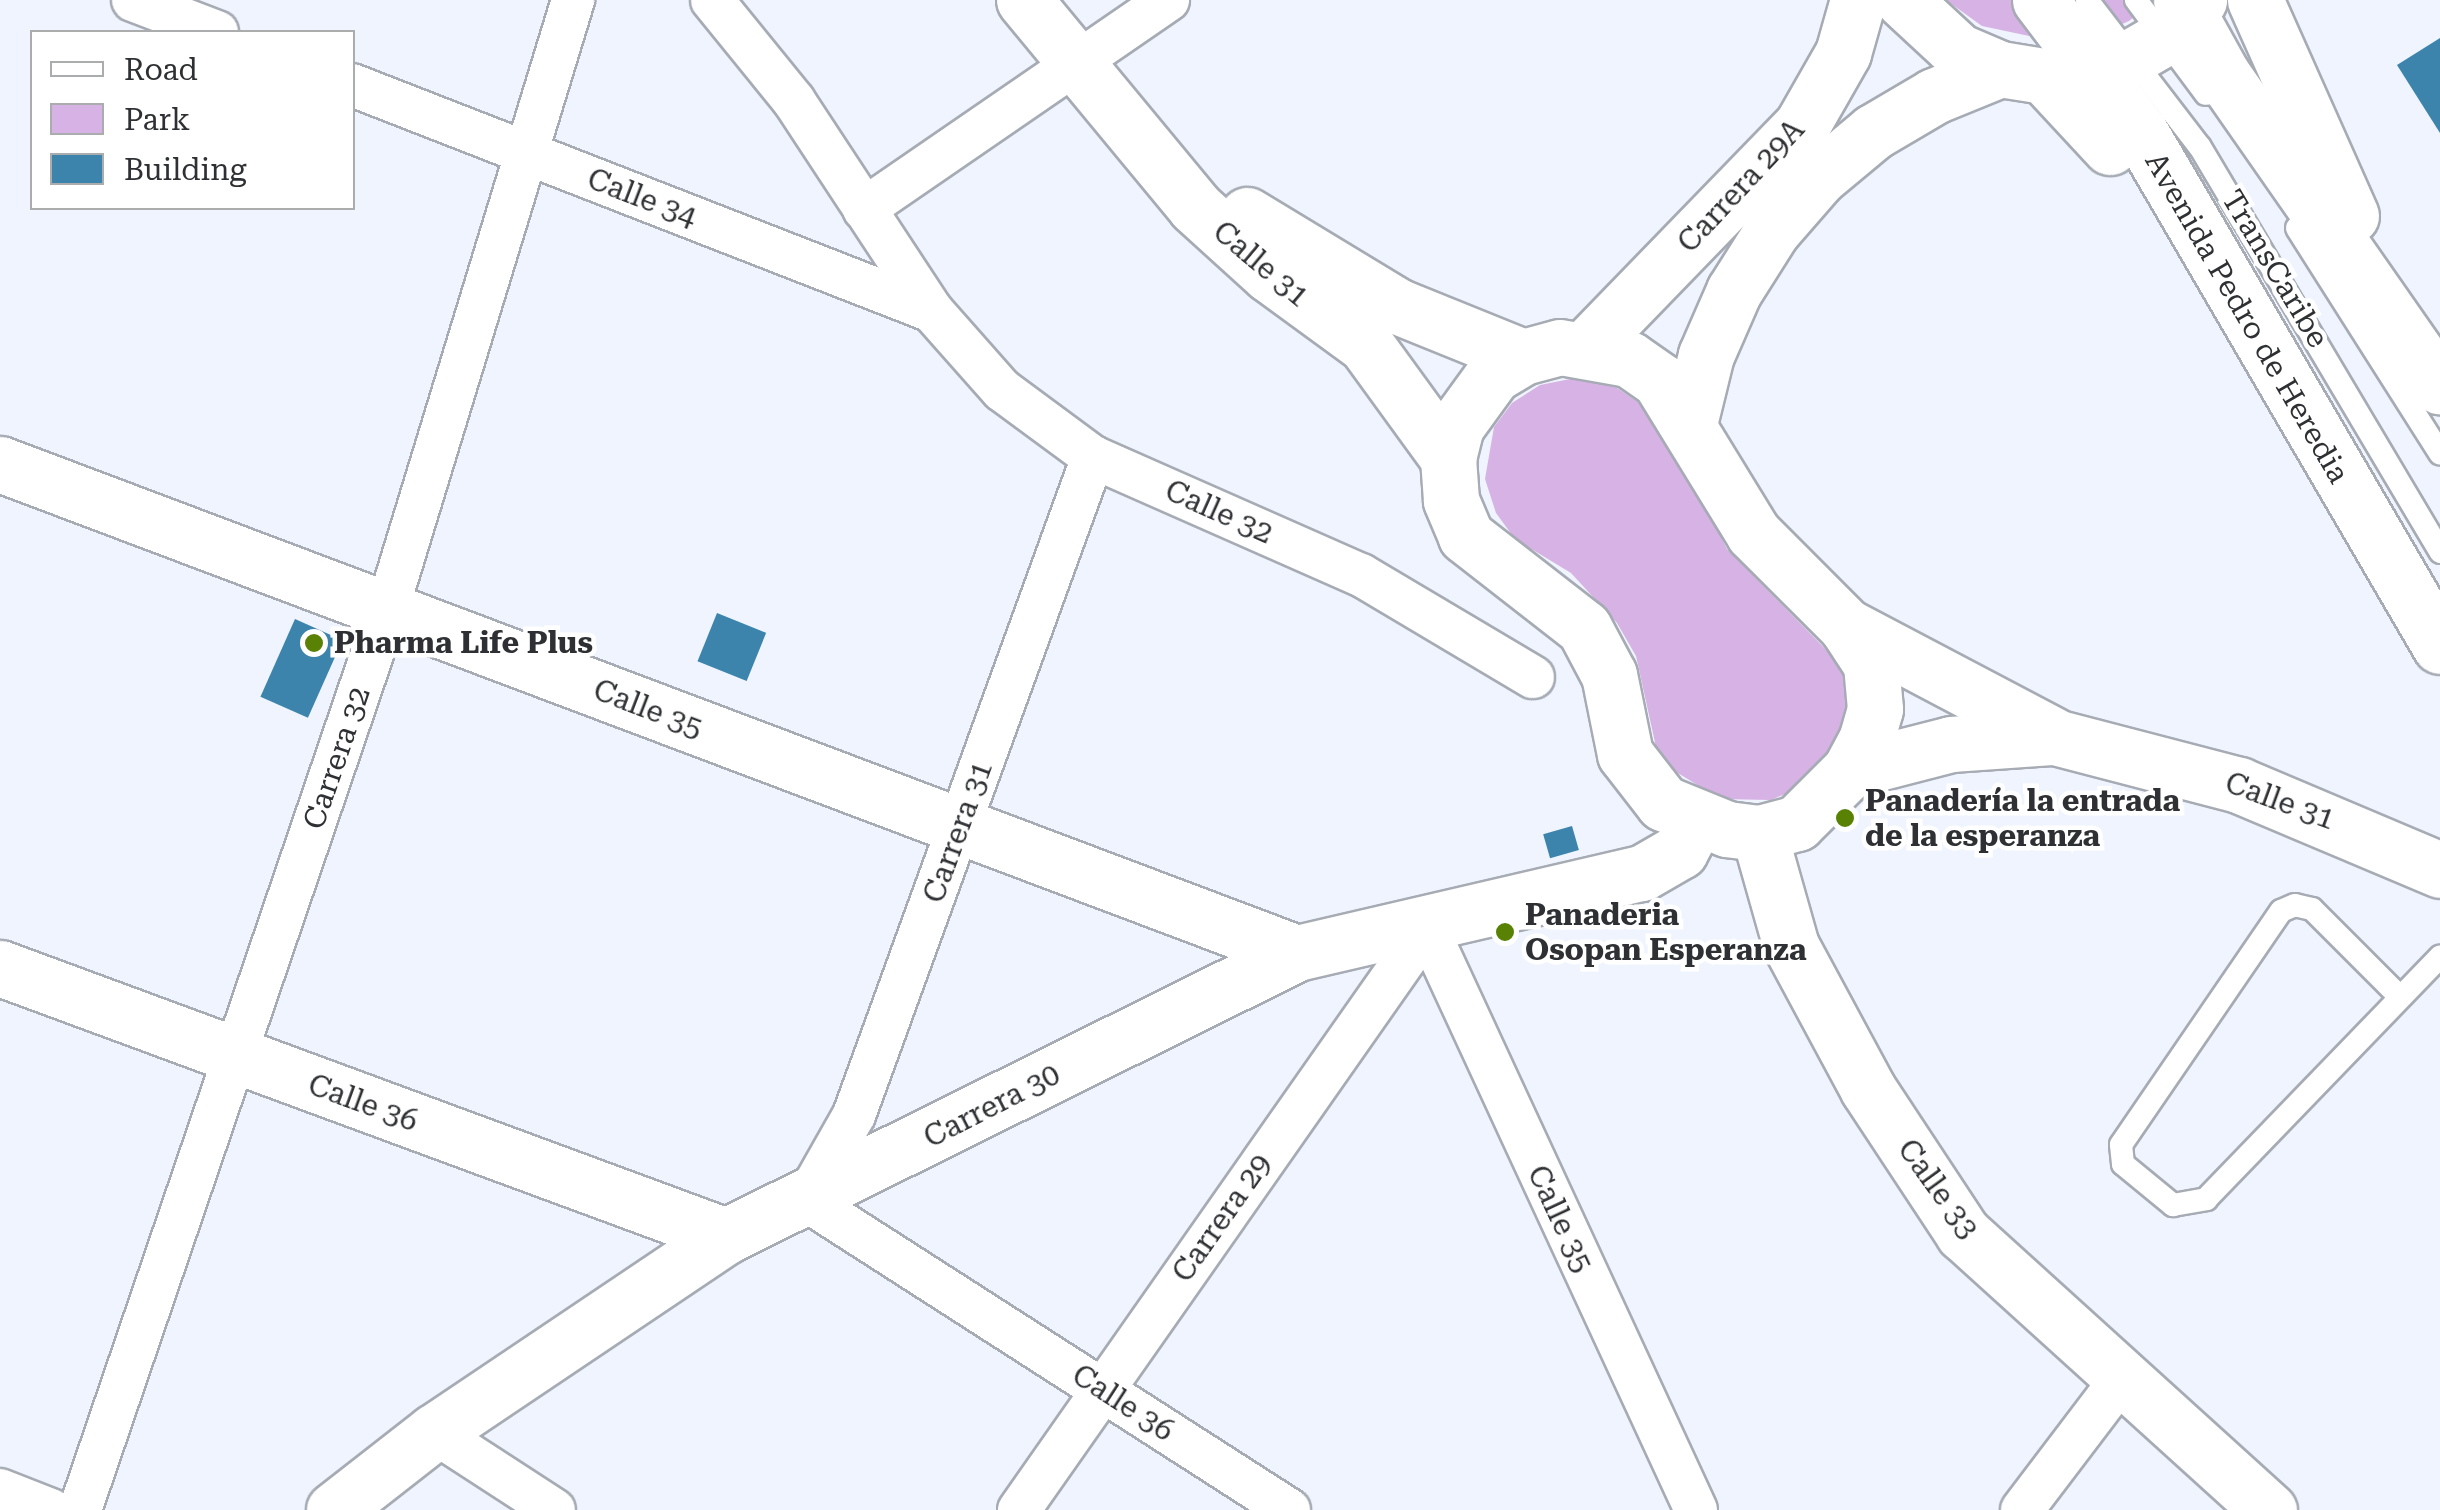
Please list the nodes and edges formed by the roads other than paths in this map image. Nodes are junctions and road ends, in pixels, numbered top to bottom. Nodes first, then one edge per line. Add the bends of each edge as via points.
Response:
1 (133, 0) edge
2 (573, 0) edge
3 (712, 0) edge
4 (1024, 0) edge
5 (1168, 0) edge
6 (1858, 0) edge
7 (1903, 0) edge
8 (2040, 0) edge
9 (2087, 0) edge
10 (2256, 0) edge
11 (211, 30) edge
12 (2127, 36) edge
13 (1076, 63) junction
14 (355, 87) edge
15 (524, 152) junction
16 (864, 209) junction
17 (932, 311) junction
18 (2401, 329) junction
19 (1586, 348) junction
20 (1524, 356) junction
21 (2440, 387) edge
22 (1689, 424) junction
23 (2440, 453) edge
24 (1093, 456) junction
25 (1448, 458) junction
26 (0, 464) edge
27 (2440, 552) edge
28 (387, 610) junction
29 (1846, 626) junction
30 (2440, 646) edge
31 (1534, 676) dead end
32 (2055, 736) junction
33 (1850, 770) junction
34 (1696, 821) junction
35 (960, 826) junction
36 (1758, 833) junction
37 (2440, 870) edge
38 (1427, 928) junction
39 (1297, 954) junction
40 (2440, 957) edge
41 (0, 968) edge
42 (2400, 996) junction
43 (235, 1055) junction
44 (806, 1200) junction
45 (726, 1236) junction
46 (2123, 1377) junction
47 (1102, 1390) junction
48 (434, 1432) junction
49 (0, 1490) edge
50 (51, 1510) edge
51 (80, 1510) edge
52 (334, 1510) edge
53 (554, 1510) edge
54 (1019, 1510) edge
55 (1289, 1510) edge
56 (1696, 1510) edge
57 (2022, 1510) edge
58 (2269, 1510) edge

1 - 11 street
2 - 15 street, Carrera 32
3 - 16 street via 794,101
4 - 13 main road, Calle 31
5 - 13 street
6 - 19 main road, Carrera 29A via 1843,53 1802,125
7 - 12 main road via 1958,51
8 - 12 main road
9 - 12 lane, TransCaribe
10 - 18 main road
12 - 18 main road via 2222,74
12 - 22 main road, Carrera 29A via 1934,96 1873,132 1818,178 1772,230 1720,323
12 - 23 lane, TransCaribe via 2276,195
12 - 27 lane, TransCaribe via 2220,179
12 - 30 main road, Avenida Pedro de Heredia via 2112,149 2296,405
13 - 16 street
13 - 20 main road, Calle 31 via 1169,156 1278,239 1397,306
13 - 25 main road, Calle 31 via 1195,206 1269,274 1366,345
14 - 15 street, Calle 34
15 - 17 street, Calle 34
15 - 28 street, Carrera 32
16 - 17 street
17 - 24 street, Calle 32 via 1002,390
18 - 21 main road
19 - 20 main road
19 - 22 main road via 1629,360 1660,381
20 - 25 main road via 1471,399
22 - 29 main road via 1760,543
24 - 31 street, Calle 32 via 1360,575
24 - 35 street, Carrera 31
25 - 34 main road via 1451,500 1466,536 1584,628 1609,675 1625,754 1640,780
26 - 28 main road, Calle 35
28 - 35 main road, Calle 35
28 - 43 street, Carrera 32
29 - 32 main road, Calle 31
29 - 33 main road via 1872,664 1876,686 1866,740
32 - 33 main road, Calle 31 via 1951,744
32 - 37 main road, Calle 31 via 2239,784
33 - 36 main road via 1797,823
34 - 36 main road
34 - 38 main road, Carrera 30 via 1664,865
35 - 39 main road, Calle 35
35 - 44 street, Carrera 31 via 854,1115
36 - 46 main road, Calle 33 via 1791,946 1868,1088 1952,1217
38 - 39 main road, Carrera 30
38 - 47 street, Carrera 29
38 - 56 street, Calle 35
39 - 44 main road, Carrera 30
40 - 42 lane
41 - 43 main road, Calle 36
42 - 42 lane via 2206,1199 2173,1205 2123,1164 2121,1145 2281,910 2295,904 2312,909
43 - 45 main road, Calle 36
43 - 51 street, Carrera 32
44 - 45 main road, Carrera 30
44 - 47 street, Calle 36
45 - 48 main road, Carrera 30
46 - 57 street
46 - 58 main road, Calle 33
47 - 54 street, Carrera 29
47 - 55 street, Calle 36
48 - 52 main road, Carrera 30
48 - 53 street
49 - 50 street

